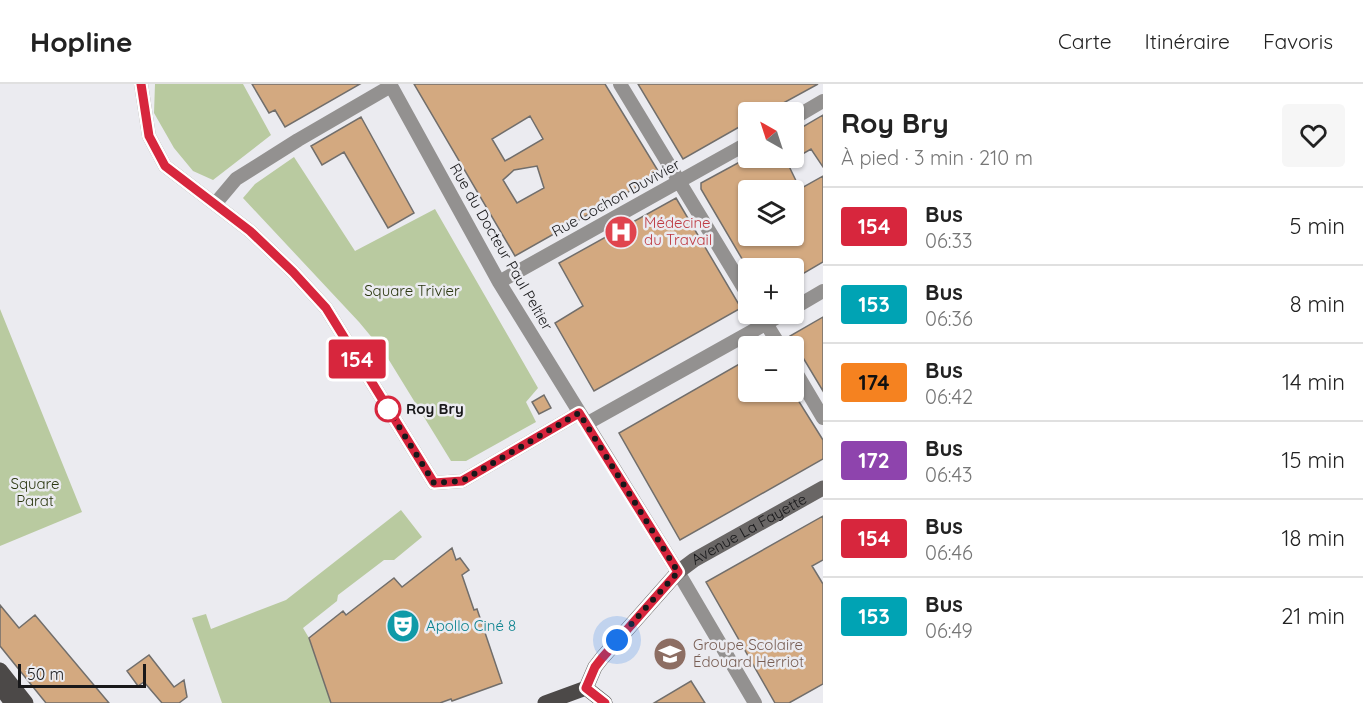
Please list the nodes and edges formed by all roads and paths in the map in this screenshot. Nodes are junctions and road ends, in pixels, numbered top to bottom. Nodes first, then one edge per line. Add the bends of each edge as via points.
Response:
1 (141, 84) edge
2 (620, 84) edge
3 (391, 85) edge
4 (823, 101) edge
5 (804, 112) edge
6 (738, 149) edge
7 (680, 182) junction
8 (215, 204) junction
9 (738, 278) edge
10 (499, 282) junction
11 (823, 291) edge
12 (804, 302) edge
13 (752, 324) edge
14 (804, 386) edge
15 (582, 418) junction
16 (823, 418) edge
17 (823, 488) edge
18 (678, 572) junction
19 (0, 670) edge
20 (0, 687) edge
21 (586, 688) junction
22 (12, 703) edge
23 (26, 703) edge
24 (545, 703) edge
25 (605, 703) edge
26 (755, 703) edge

1 - 8 street via 149,136 165,166
2 - 7 street
3 - 8 street via 243,174
3 - 10 street, Rue du Docteur Paul Peltier
4 - 5 street
6 - 7 street, Rue Cochon Duvivier
7 - 9 street
7 - 10 street, Rue Cochon Duvivier
8 - 15 street via 250,231 326,308 434,483 462,481
10 - 15 street, Rue du Docteur Paul Peltier
11 - 12 street
13 - 15 street
14 - 16 street
15 - 18 street, Rue du Docteur Paul Peltier
17 - 18 street, Avenue La Fayette
18 - 21 street, Avenue La Fayette via 602,658
18 - 26 street, Rue du Docteur Paul Peltier
19 - 23 main road
20 - 22 main road
21 - 24 main road
21 - 25 main road

